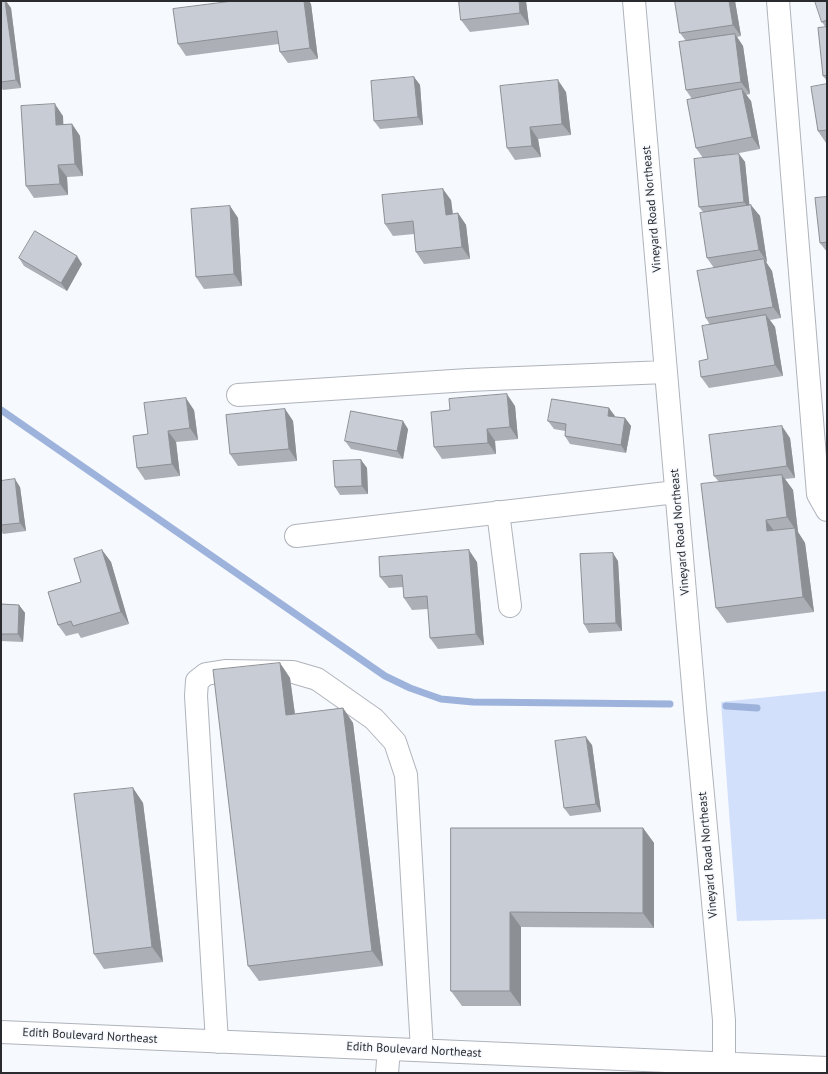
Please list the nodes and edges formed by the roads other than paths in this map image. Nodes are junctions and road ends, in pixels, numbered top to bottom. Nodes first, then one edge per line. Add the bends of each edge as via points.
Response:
1 (634, 1) edge
2 (778, 1) edge
3 (666, 372) junction
4 (238, 395) dead end
5 (676, 492) junction
6 (827, 510) edge
7 (498, 512) junction
8 (296, 536) dead end
9 (510, 606) dead end
10 (1, 1032) edge
11 (217, 1042) junction
12 (389, 1049) junction
13 (422, 1050) junction
14 (724, 1068) edge
15 (827, 1068) edge
16 (387, 1073) edge

1 - 3 street, Vineyard Road Northeast
2 - 6 street via 818,494
3 - 4 street via 468,380
3 - 5 street, Vineyard Road Northeast
5 - 7 street
5 - 14 street, Vineyard Road Northeast via 724,1020
7 - 8 street
7 - 9 street
10 - 11 street, Edith Boulevard Northeast
11 - 12 street, Edith Boulevard Northeast
11 - 13 street via 197,681 206,674 225,670 293,672 316,679 374,719 395,742 406,775
12 - 13 street, Edith Boulevard Northeast
12 - 16 street
13 - 14 street, Edith Boulevard Northeast
14 - 15 street, Edith Boulevard Northeast

